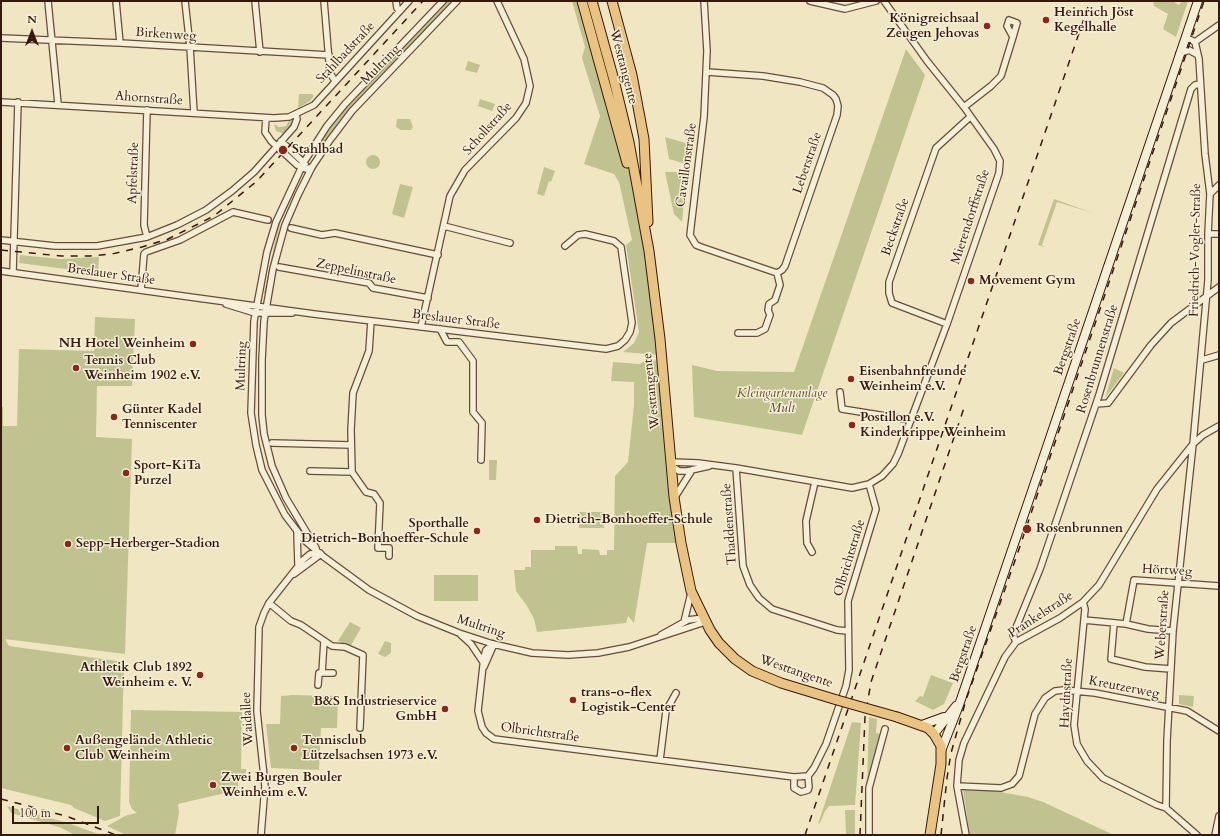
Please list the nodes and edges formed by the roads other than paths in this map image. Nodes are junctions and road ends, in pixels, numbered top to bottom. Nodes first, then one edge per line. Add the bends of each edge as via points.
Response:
1 (48, 1) edge
2 (116, 1) edge
3 (185, 1) edge
4 (255, 1) edge
5 (324, 1) edge
6 (396, 1) edge
7 (409, 1) edge
8 (443, 1) edge
9 (457, 1) edge
10 (497, 1) edge
11 (582, 1) edge
12 (592, 1) edge
13 (612, 1) edge
14 (704, 1) edge
15 (810, 1) edge
16 (876, 1) edge
17 (884, 1) edge
18 (1198, 1) edge
19 (400, 11) junction
20 (1219, 25) edge
21 (1013, 37) dead end
22 (1185, 37) junction
23 (1, 38) edge
24 (52, 39) junction
25 (1195, 42) junction
26 (120, 43) junction
27 (190, 47) junction
28 (260, 52) junction
29 (329, 55) junction
30 (1179, 55) junction
31 (1198, 55) junction
32 (707, 72) junction
33 (335, 81) junction
34 (1200, 84) junction
35 (1, 102) edge
36 (18, 102) junction
37 (58, 104) junction
38 (964, 108) junction
39 (147, 110) junction
40 (194, 113) junction
41 (296, 115) junction
42 (970, 117) junction
43 (266, 118) junction
44 (281, 141) junction
45 (276, 147) junction
46 (304, 162) junction
47 (312, 167) junction
48 (303, 168) junction
49 (303, 184) junction
50 (1219, 186) edge
51 (1210, 194) junction
52 (639, 199) junction
53 (268, 220) dead end
54 (444, 226) junction
55 (291, 228) dead end
56 (1208, 234) junction
57 (1219, 234) edge
58 (147, 237) junction
59 (1, 240) edge
60 (14, 242) junction
61 (510, 243) dead end
62 (564, 246) dead end
63 (649, 251) junction
64 (438, 255) junction
65 (279, 267) dead end
66 (1, 271) edge
67 (13, 272) junction
68 (777, 273) junction
69 (1219, 287) edge
70 (141, 290) junction
71 (1208, 294) junction
72 (428, 298) junction
73 (218, 301) junction
74 (256, 306) junction
75 (266, 307) junction
76 (302, 312) junction
77 (255, 313) junction
78 (265, 314) junction
79 (372, 321) junction
80 (947, 324) junction
81 (421, 327) junction
82 (440, 329) junction
83 (738, 333) dead end
84 (1219, 355) edge
85 (1202, 360) junction
86 (840, 392) dead end
87 (1096, 404) junction
88 (911, 420) junction
89 (1219, 426) edge
90 (272, 443) dead end
91 (1194, 444) junction
92 (351, 445) junction
93 (482, 460) dead end
94 (672, 464) junction
95 (713, 465) junction
96 (736, 468) junction
97 (692, 470) junction
98 (310, 471) dead end
99 (352, 472) junction
100 (815, 482) junction
101 (869, 484) junction
102 (674, 497) junction
103 (297, 532) junction
104 (812, 552) dead end
105 (320, 554) junction
106 (389, 556) dead end
107 (298, 566) junction
108 (292, 576) junction
109 (1177, 583) junction
110 (1219, 586) edge
111 (691, 591) junction
112 (1083, 602) junction
113 (270, 603) junction
114 (704, 620) junction
115 (1084, 620) junction
116 (684, 622) junction
117 (1114, 623) junction
118 (1126, 624) junction
119 (848, 631) junction
120 (1173, 631) junction
121 (459, 633) junction
122 (654, 639) junction
123 (324, 641) junction
124 (1016, 642) junction
125 (494, 644) junction
126 (483, 665) junction
127 (1171, 669) junction
128 (322, 673) junction
129 (333, 673) dead end
130 (318, 685) dead end
131 (1076, 691) junction
132 (676, 693) dead end
133 (1168, 708) junction
134 (949, 719) junction
135 (922, 725) junction
136 (360, 728) dead end
137 (885, 729) dead end
138 (1219, 731) edge
139 (934, 734) junction
140 (941, 751) junction
141 (660, 760) junction
142 (808, 776) junction
143 (794, 777) junction
144 (957, 786) junction
145 (1166, 808) junction
146 (1219, 816) edge
147 (261, 835) edge
148 (869, 835) edge
149 (930, 835) edge
150 (966, 835) edge
151 (1196, 835) edge
152 (1215, 835) edge

1 - 24 street
2 - 26 street
3 - 27 street
4 - 28 street
5 - 29 street
6 - 19 street
7 - 19 street, Stahlbadstraße
8 - 46 street, Multring via 345,104
9 - 47 street, Multring via 352,111
10 - 54 street, Schollstraße via 524,59 530,86 526,103 516,118 458,180 450,196
11 - 52 main road
12 - 52 main road, Westtangente via 621,111
13 - 63 main road via 632,75 644,139
14 - 32 street, Cavaillonstraße
15 - 16 street via 845,9
17 - 38 street, Mierendorffstraße
18 - 22 main road, Bergstraße
19 - 33 street, Stahlbadstraße
20 - 25 street
21 - 38 street via 997,82
22 - 25 street
22 - 30 main road, Bergstraße
23 - 24 street, Birkenweg
24 - 26 street, Birkenweg
24 - 37 street
25 - 31 street, Friedrich-Vogler-Straße
26 - 27 street, Birkenweg
27 - 28 street, Birkenweg
27 - 40 street
28 - 29 street, Birkenweg
29 - 33 street via 330,73
30 - 31 street via 1189,50
30 - 134 main road, Bergstraße via 960,701
31 - 34 street, Friedrich-Vogler-Straße
32 - 68 street, Cavaillonstraße via 690,235 701,247
32 - 68 street, Leberstraße via 763,76 800,82 823,88 836,99 837,115 785,266
33 - 41 street, Stahlbadstraße via 314,105
34 - 51 street, Friedrich-Vogler-Straße
34 - 87 street, Rosenbrunnenstraße via 1191,89
35 - 36 street, Ahornstraße
36 - 37 street, Ahornstraße
36 - 60 street
37 - 39 street, Ahornstraße
38 - 42 street, Mierendorffstraße
39 - 40 street, Ahornstraße
39 - 58 street, Apfelstraße via 144,225
40 - 43 street, Ahornstraße
41 - 43 street, Ahornstraße
41 - 44 street via 296,124
42 - 80 street, Mierendorffstraße via 994,149 1000,161 999,173
42 - 80 street, Beckstraße via 936,148 889,282 892,303
43 - 45 street via 265,132
44 - 45 street
44 - 46 street
45 - 48 street
45 - 58 street via 254,172 206,210
46 - 48 street, Multring
47 - 48 street
47 - 49 street, Multring
48 - 49 street, Multring
48 - 74 street, Multring via 276,222
49 - 75 street, Multring via 281,238
50 - 51 street
51 - 56 street, Friedrich-Vogler-Straße
52 - 63 main road, Westtangente
53 - 70 street via 232,212 180,240 146,252
54 - 61 street
54 - 64 street, Schollstraße
55 - 64 street via 322,235 335,233
56 - 57 street
56 - 71 street, Friedrich-Vogler-Straße
58 - 60 street via 120,243 77,247
59 - 60 street
60 - 67 street
62 - 82 street, Breslauer Straße via 578,235 585,234 614,241 621,247 632,323 630,332 618,346 606,349
63 - 94 main road, Westtangente
64 - 72 street, Schollstraße
65 - 72 street, Zeppelinstraße via 369,283 372,288
66 - 67 street, Breslauer Straße
67 - 70 street, Breslauer Straße
68 - 83 street via 780,285 775,300 769,304 770,315 765,329 757,333
69 - 71 street
70 - 73 street, Breslauer Straße
71 - 85 street, Friedrich-Vogler-Straße
71 - 87 street via 1171,323 1156,339 1108,404
72 - 81 street, Schollstraße
73 - 74 street, Breslauer Straße
73 - 77 street, Breslauer Straße
74 - 75 street, Breslauer Straße
74 - 77 street, Multring
75 - 76 street, Breslauer Straße
75 - 78 street, Multring
76 - 78 street, Breslauer Straße
76 - 79 street, Breslauer Straße
77 - 78 street, Breslauer Straße
77 - 103 street, Multring via 251,413 256,445 262,470
78 - 105 street, Multring via 262,415 266,442 272,466 286,498
79 - 81 street, Breslauer Straße
79 - 92 street via 369,351 353,393
80 - 88 street, Mierendorffstraße
81 - 82 street, Breslauer Straße
82 - 93 street via 447,342 459,342 473,361 473,412 482,423
84 - 85 street
85 - 91 street, Friedrich-Vogler-Straße
86 - 88 street via 842,409
87 - 124 street, Rosenbrunnenstraße via 1040,569 1013,635
88 - 101 street, Mierendorffstraße via 893,464 882,476
89 - 91 street, Prankelstraße via 1203,435
90 - 92 street
91 - 109 street, Weberstraße
91 - 112 street, Prankelstraße via 1157,489 1099,585
92 - 99 street
94 - 95 street, Mierendorffstraße
94 - 97 street, Mierendorffstraße via 679,471
94 - 102 main road, Westtangente
95 - 96 street, Mierendorffstraße
95 - 97 street, Mierendorffstraße
96 - 100 street, Mierendorffstraße
96 - 119 street, Thaddenstraße via 743,566 750,585 759,598 772,609 836,630
97 - 102 street
98 - 99 street
99 - 106 street via 366,492 374,494 380,503 378,548 389,548
100 - 101 street, Mierendorffstraße via 852,488
100 - 104 street via 806,521 807,543
101 - 119 street, Olbrichtstraße via 875,503 874,517 848,601
102 - 111 main road, Westtangente
103 - 105 street, Multring
103 - 107 street
105 - 107 street, Waidallee via 310,554
105 - 108 street, Waidallee
105 - 121 street, Multring via 368,590 417,616
107 - 108 street, Waidallee
108 - 113 street, Waidallee
109 - 110 street, Hörtweg
109 - 118 street, Hörtweg via 1134,580
109 - 120 street, Weberstraße
111 - 114 main road, Westtangente
111 - 116 street
112 - 115 street, Haydnstraße
112 - 124 street, Prankelstraße
113 - 123 street via 291,622 301,625
113 - 147 street, Waidallee via 260,627 257,680 257,711 265,786
114 - 116 street, Multring via 693,618
114 - 122 street, Multring
114 - 135 main road, Westtangente, bridge via 719,643 752,671 781,683
115 - 117 street
115 - 131 street, Haydnstraße
116 - 122 street, Multring
117 - 118 street
117 - 127 street via 1111,659 1145,667
118 - 120 street
119 - 142 street, Olbrichtstraße via 849,670 846,686 826,744
120 - 127 street, Weberstraße
121 - 125 street, Multring
121 - 126 street via 471,644
122 - 125 street, Multring via 598,653 568,655 532,652
123 - 128 street
123 - 136 street via 332,646 345,647 363,655
124 - 144 street, Prankelstraße via 998,669 964,743
125 - 126 street, Olbrichtstraße
126 - 141 street, Olbrichtstraße via 478,711 479,721 490,736 523,744
127 - 133 street, Weberstraße
128 - 129 street
128 - 130 street via 319,673
131 - 133 street, Kreutzerweg via 1104,694
131 - 144 street, Kreutzerweg via 1055,691 1045,698 1035,714 1019,776 1012,784 1001,788
131 - 145 street, Haydnstraße via 1074,725 1077,744 1087,761 1103,778
132 - 141 street via 666,711
133 - 138 street, Kreutzerweg via 1194,714
133 - 145 street, Weberstraße
134 - 135 main road
134 - 139 main road
134 - 140 main road, Bergstraße
135 - 139 main road
137 - 148 street via 869,788
139 - 140 main road
140 - 149 main road
141 - 143 street, Olbrichtstraße
142 - 143 street, Olbrichtstraße
142 - 143 street, Olbrichtstraße via 810,787 801,792 794,788
144 - 150 street, Prankelstraße
145 - 151 street, Haydnstraße
146 - 152 street

